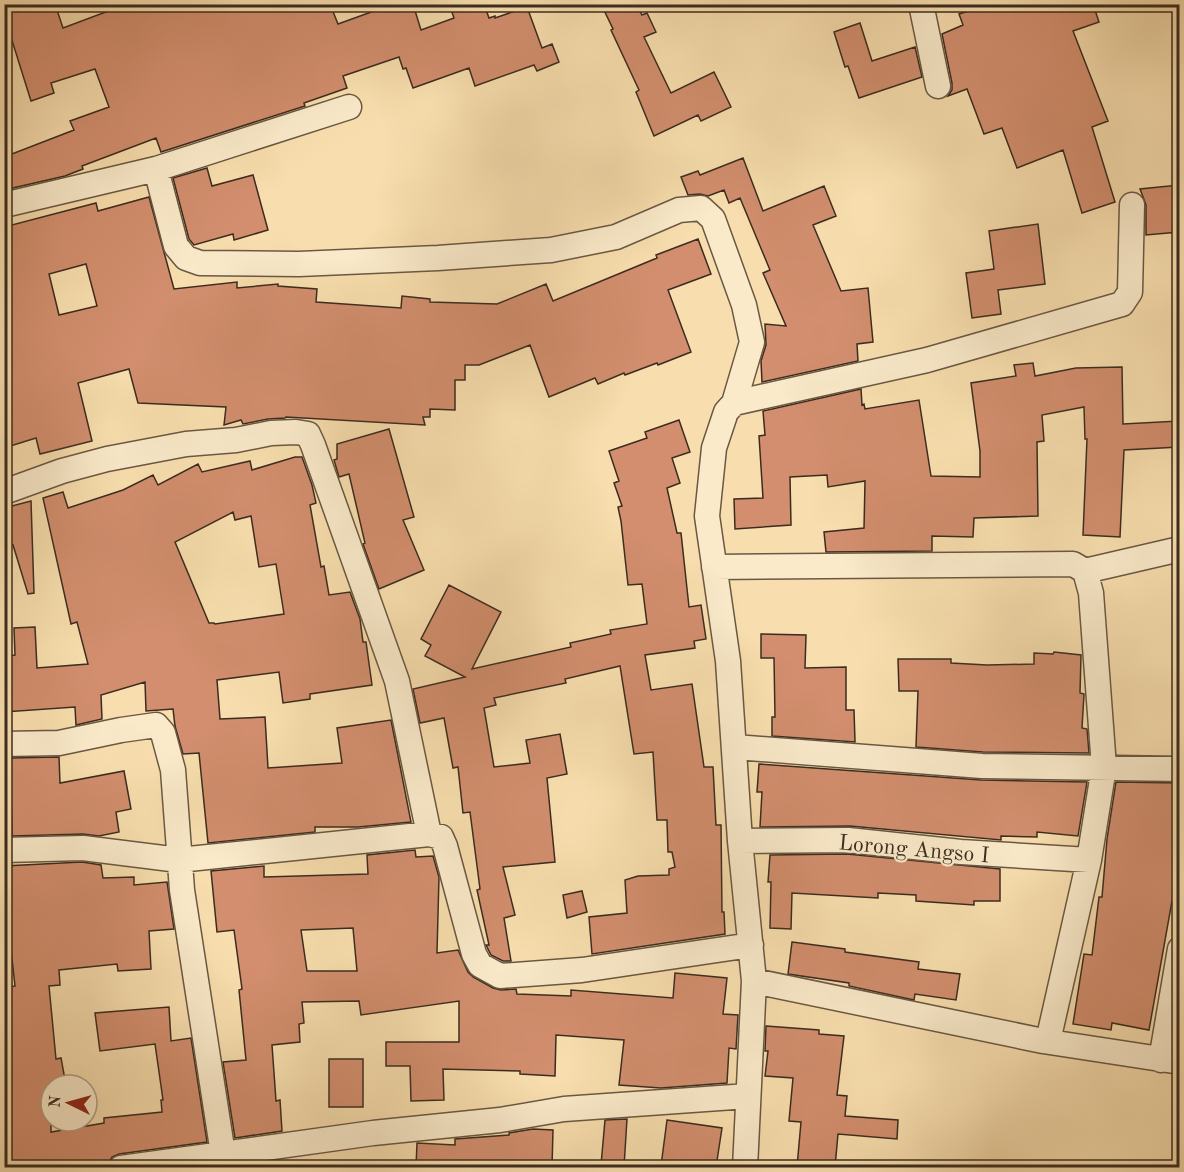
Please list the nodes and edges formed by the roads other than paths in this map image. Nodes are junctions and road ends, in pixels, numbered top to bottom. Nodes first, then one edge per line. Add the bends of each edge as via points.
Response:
1 (921, 4) edge
2 (938, 86) dead end
3 (349, 107) dead end
4 (156, 169) junction
5 (4, 205) edge
6 (1132, 205) dead end
7 (734, 403) junction
8 (4, 492) edge
9 (1179, 549) edge
10 (714, 567) junction
11 (1085, 570) junction
12 (4, 744) edge
13 (735, 747) junction
14 (1104, 767) junction
15 (1179, 769) edge
16 (429, 834) junction
17 (740, 841) junction
18 (4, 850) edge
19 (179, 860) junction
20 (1089, 860) junction
21 (751, 945) junction
22 (1179, 949) edge
23 (754, 981) junction
24 (1048, 1041) junction
25 (1170, 1061) edge
26 (748, 1096) junction
27 (223, 1154) junction
28 (172, 1164) edge
29 (121, 1167) edge
30 (745, 1167) edge

1 - 2 street
3 - 4 street
4 - 5 street
4 - 7 street via 176,246 186,258 200,263 299,264 551,250 616,237 679,210 701,208 713,219 744,305 752,342
6 - 7 street via 1130,292 1122,304 927,360
7 - 10 street via 726,412 714,448 707,516
8 - 16 street via 63,471 174,446 271,433 308,434 397,681
9 - 11 street
10 - 11 street via 1073,564
10 - 13 street via 728,661
11 - 14 street via 1091,593
12 - 19 street via 59,743 156,725 163,733 173,770
13 - 14 street via 982,766
13 - 17 street
14 - 15 street
14 - 20 street
16 - 19 street
16 - 21 street via 441,837 445,846 474,954 480,965 500,976 582,970
17 - 20 street, Lorong Angso I via 848,840
17 - 21 street
18 - 19 street via 83,848
19 - 27 street
20 - 24 street
21 - 23 street
22 - 25 street
23 - 24 street
23 - 26 street
24 - 25 street
26 - 27 street via 564,1109
26 - 30 street
27 - 28 street
28 - 29 street

